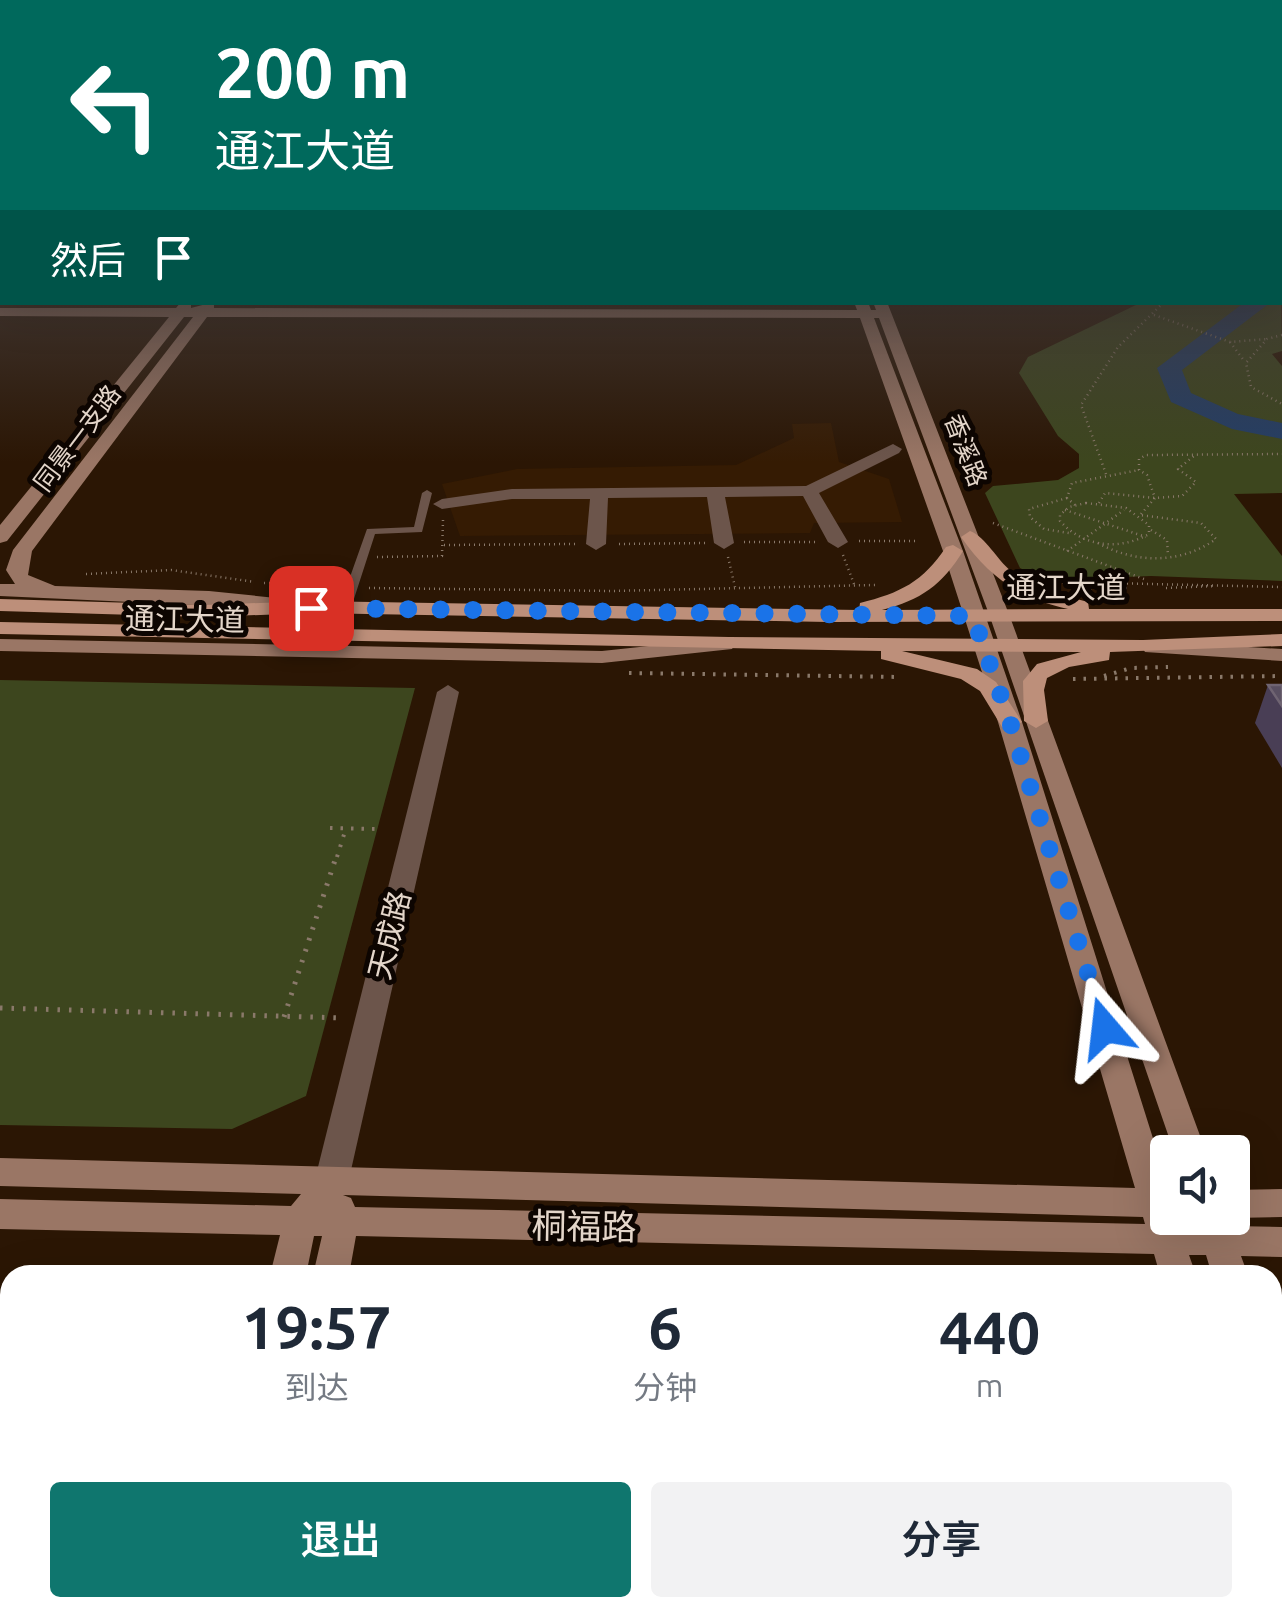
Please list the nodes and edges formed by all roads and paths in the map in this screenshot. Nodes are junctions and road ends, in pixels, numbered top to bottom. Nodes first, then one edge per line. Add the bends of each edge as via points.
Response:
1 (192, 311) edge
2 (193, 311) edge
3 (874, 311) edge
4 (1157, 311) edge
5 (1154, 315) junction
6 (1282, 334) edge
7 (1267, 339) junction
8 (1230, 342) junction
9 (1246, 364) junction
10 (1282, 404) edge
11 (893, 450) dead end
12 (1282, 454) edge
13 (1195, 455) junction
14 (1139, 470) junction
15 (1106, 474) junction
16 (810, 491) junction
17 (715, 492) junction
18 (599, 493) junction
19 (434, 498) junction
20 (1067, 498) junction
21 (1155, 498) junction
22 (1099, 503) junction
23 (1076, 505) junction
24 (1126, 508) junction
25 (1065, 510) junction
26 (1140, 515) junction
27 (993, 523) dead end
28 (1105, 523) junction
29 (1150, 530) junction
30 (1072, 534) junction
31 (1146, 537) junction
32 (0, 538) edge
33 (1084, 539) junction
34 (916, 541) dead end
35 (724, 542) junction
36 (838, 542) junction
37 (1097, 542) junction
38 (596, 544) junction
39 (962, 544) junction
40 (444, 545) junction
41 (1067, 551) junction
42 (1168, 556) junction
43 (362, 557) junction
44 (80, 575) dead end
45 (1149, 581) junction
46 (1236, 585) junction
47 (855, 586) junction
48 (1282, 587) edge
49 (735, 588) junction
50 (1092, 588) dead end
51 (1130, 588) dead end
52 (1166, 588) dead end
53 (0, 590) edge
54 (53, 592) junction
55 (916, 592) junction
56 (1029, 592) junction
57 (348, 598) junction
58 (0, 605) edge
59 (311, 608) junction
60 (1282, 615) edge
61 (828, 616) junction
62 (973, 616) junction
63 (1210, 616) junction
64 (0, 628) edge
65 (997, 634) junction
66 (1282, 640) edge
67 (800, 643) junction
68 (729, 644) junction
69 (0, 645) edge
70 (52, 646) junction
71 (1143, 646) junction
72 (1282, 656) edge
73 (0, 658) edge
74 (1168, 667) dead end
75 (1095, 679) dead end
76 (448, 692) dead end
77 (1023, 722) junction
78 (330, 828) dead end
79 (346, 828) junction
80 (378, 829) dead end
81 (0, 1008) edge
82 (284, 1016) junction
83 (369, 1018) junction
84 (1183, 1135) edge
85 (1150, 1158) edge
86 (0, 1172) edge
87 (332, 1178) junction
88 (1150, 1203) edge
89 (1282, 1203) edge
90 (1250, 1204) edge
91 (0, 1214) edge
92 (301, 1219) junction
93 (342, 1220) junction
94 (1167, 1235) edge
95 (1192, 1235) edge
96 (1217, 1235) edge
97 (1243, 1235) edge
98 (1168, 1240) junction
99 (1282, 1242) edge
100 (290, 1265) edge
101 (333, 1265) edge
102 (1175, 1265) edge
103 (1227, 1265) edge

1 - 32 street, 同景一支路
2 - 54 street, 同景一支路 via 23,550 18,579
3 - 39 street, 香溪路
4 - 5 path
5 - 8 path
5 - 15 path via 1134,328 1081,405
6 - 7 path
7 - 8 path
7 - 9 path
8 - 9 path
9 - 10 path via 1251,387
11 - 16 street
12 - 13 path
13 - 14 path via 1146,454
13 - 21 path via 1178,469 1196,482 1182,496
14 - 15 path
14 - 21 path
15 - 20 path via 1072,482
16 - 17 street
16 - 36 street
17 - 18 street
17 - 35 street
18 - 19 street
18 - 38 street
19 - 40 path
19 - 43 lane via 418,530 371,531
20 - 23 path
20 - 30 path via 1029,509 1030,517 1044,529
21 - 22 path via 1105,493
21 - 26 path
22 - 23 path
22 - 24 path
23 - 25 path
24 - 26 path
24 - 28 path
25 - 28 path
25 - 30 path via 1060,521
26 - 29 path
26 - 42 path via 1201,523 1216,539 1193,554
27 - 41 path
28 - 31 path
28 - 33 path
29 - 31 path
29 - 42 path via 1167,540
30 - 33 path
31 - 37 path
33 - 37 path
33 - 41 path
34 - 36 path
35 - 36 path
35 - 38 path
35 - 49 path
36 - 47 path
37 - 42 path via 1111,552
38 - 40 path
39 - 55 main road via 935,581
39 - 56 main road
39 - 62 street, 香溪路
39 - 65 street, 香溪路
40 - 43 path via 442,556
41 - 45 path
43 - 57 lane
44 - 57 path via 228,574
45 - 46 path
45 - 56 path via 1036,583
46 - 48 path
46 - 52 path
47 - 49 path
47 - 55 path via 898,585
49 - 57 path
50 - 51 path
53 - 54 street, 通江大道
54 - 59 street, 通江大道
55 - 61 main road
56 - 63 main road via 1085,606
57 - 59 main road, 通江大道
57 - 61 main road, 通江大道
58 - 59 main road, 通江大道
60 - 63 main road, 通江大道
61 - 62 main road, 通江大道
62 - 65 street, 香溪路
63 - 65 main road, 通江大道
64 - 68 main road, 通江大道
65 - 67 main road, 通江大道
65 - 71 main road, 通江大道
65 - 77 street
66 - 71 main road, 通江大道
67 - 68 main road, 通江大道
67 - 77 main road via 913,658 969,674
68 - 70 street, 通江大道 via 602,656
69 - 70 street, 通江大道
70 - 73 street
71 - 72 street, 通江大道
71 - 77 main road via 1039,674
74 - 75 path via 1131,668
76 - 83 street, 天成路
77 - 84 street
77 - 85 street
78 - 79 path
79 - 80 path
79 - 82 path
81 - 82 path
82 - 83 path
83 - 87 street, 天成路
86 - 87 street, 桐福路
87 - 88 street, 桐福路
87 - 92 street, 天成路
87 - 93 street, 天成路
89 - 90 street
91 - 92 street, 桐福路
92 - 93 street, 桐福路
92 - 100 street, 天成路
93 - 98 street, 桐福路
93 - 101 street, 天成路
94 - 98 street
95 - 98 street, 桐福路
96 - 103 street
97 - 99 street, 桐福路
98 - 102 street

